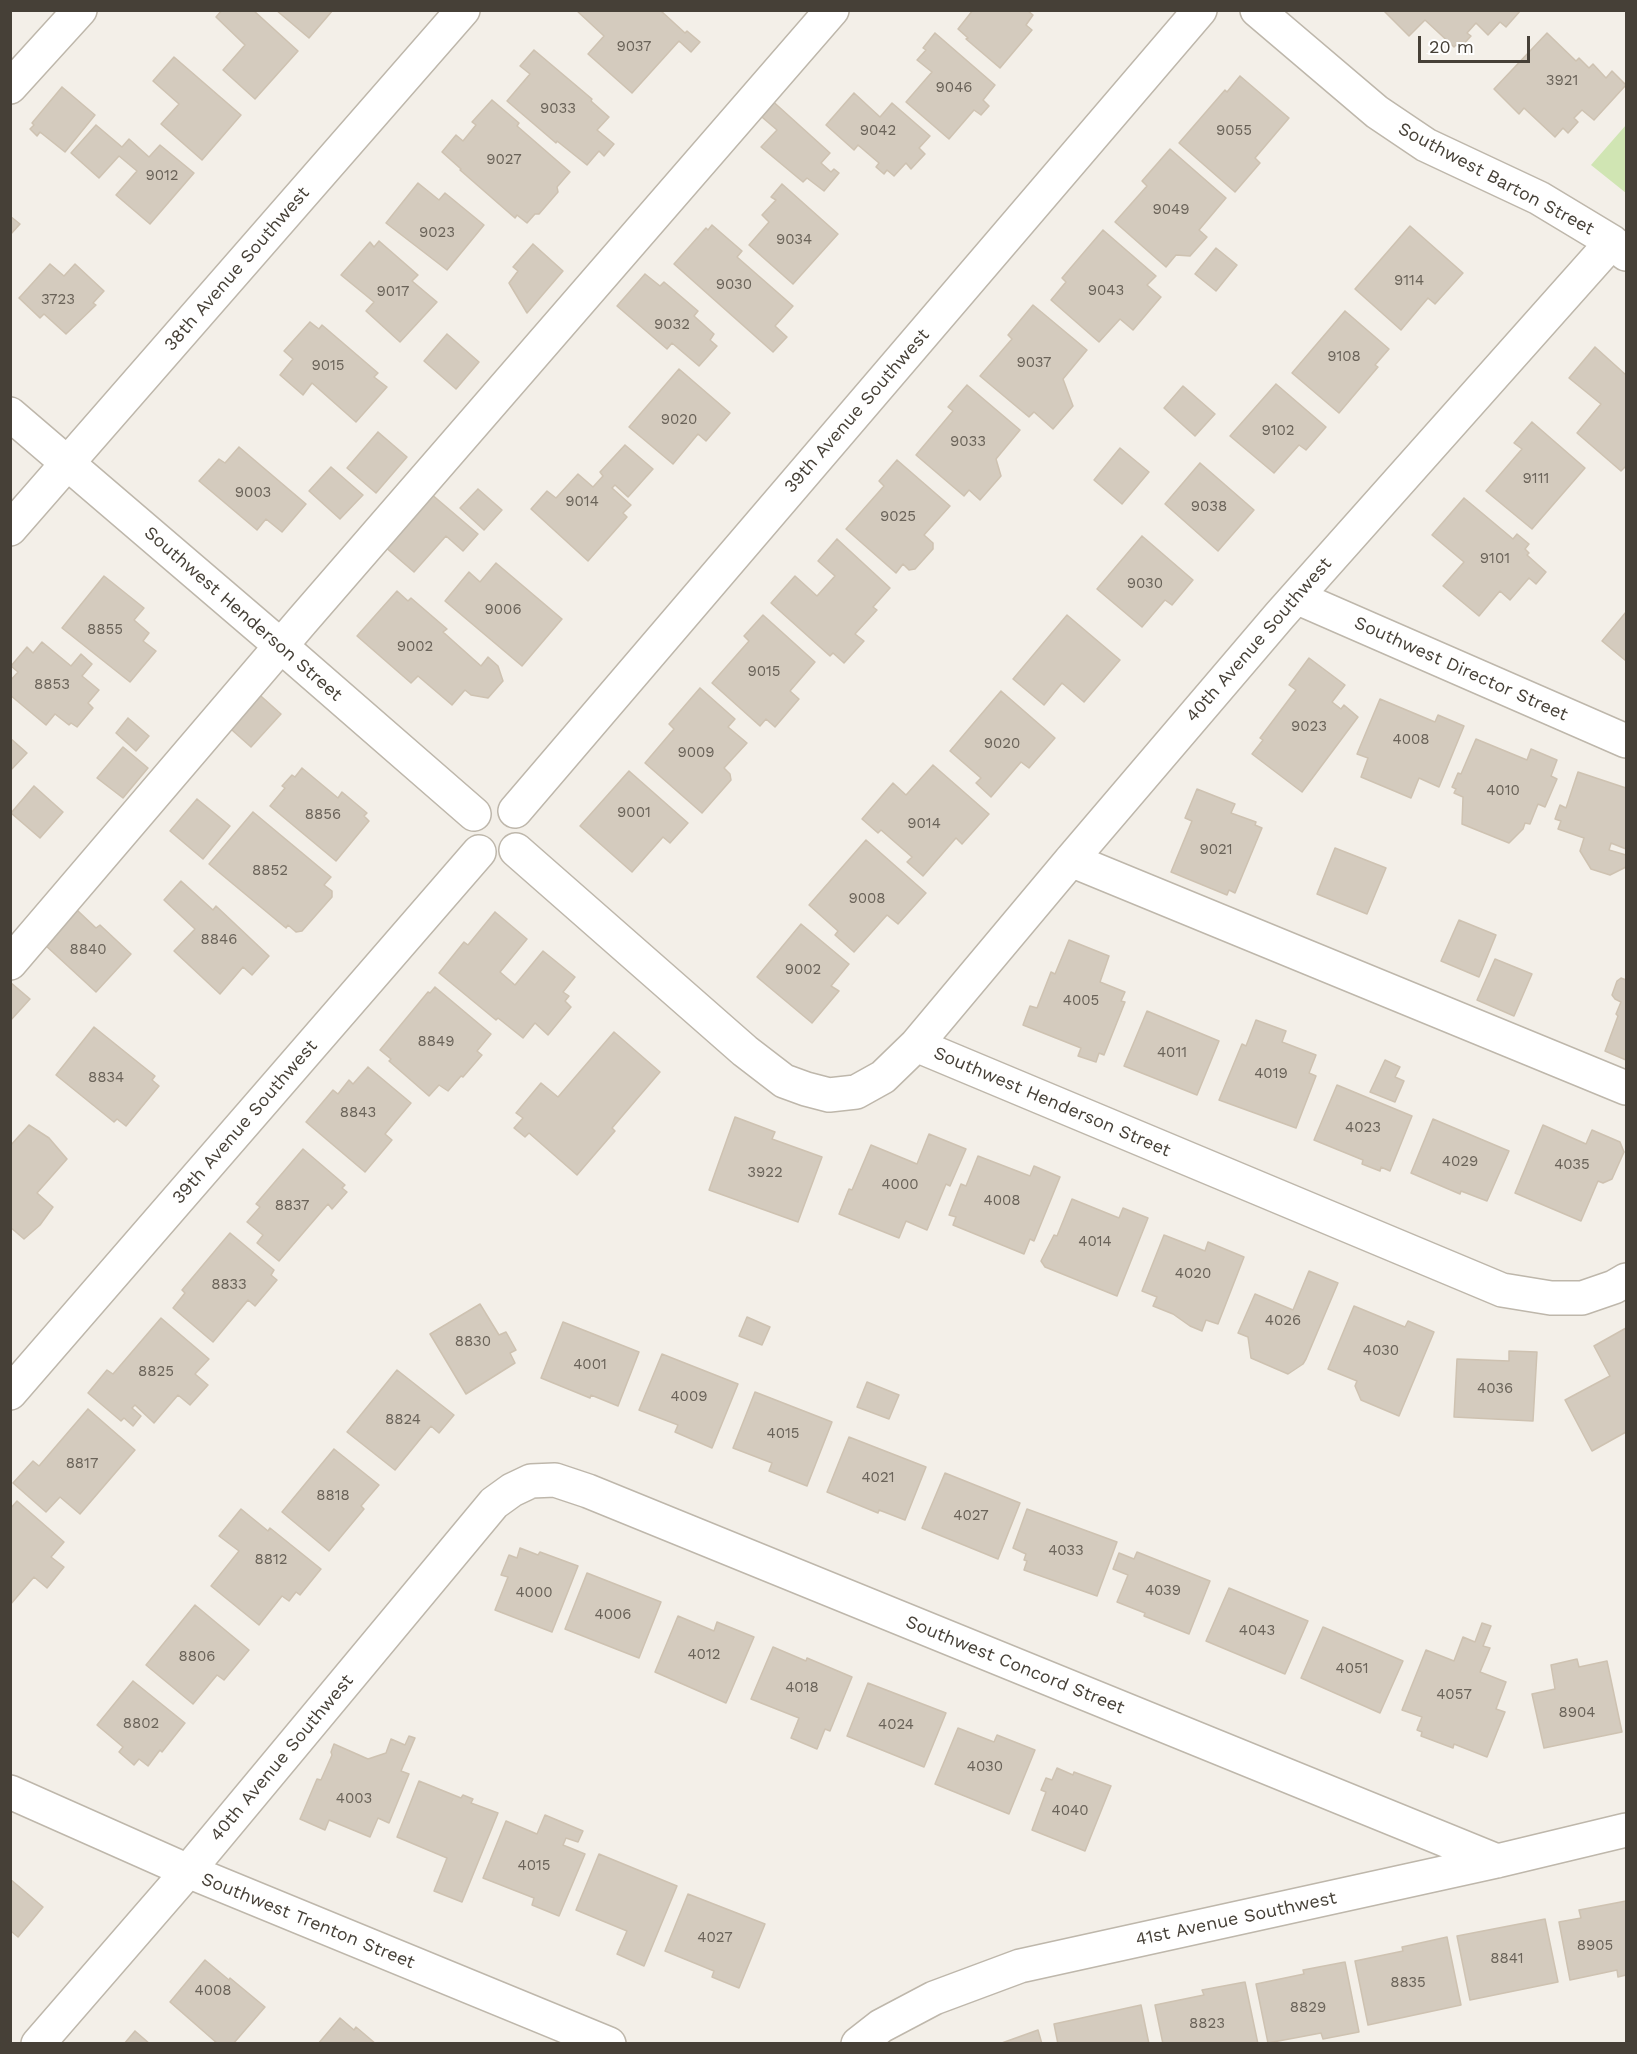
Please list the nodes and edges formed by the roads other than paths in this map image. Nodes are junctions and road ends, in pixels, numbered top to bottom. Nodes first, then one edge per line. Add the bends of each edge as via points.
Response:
1 (80, 10) edge
2 (463, 10) edge
3 (832, 10) edge
4 (1200, 10) edge
5 (1257, 10) edge
6 (10, 87) edge
7 (1619, 248) edge
8 (10, 414) edge
9 (67, 464) junction
10 (10, 529) edge
11 (1296, 597) junction
12 (281, 645) junction
13 (1626, 741) edge
14 (515, 811) junction
15 (474, 814) junction
16 (516, 850) junction
17 (479, 852) junction
18 (1071, 861) junction
19 (10, 963) edge
20 (916, 1046) junction
21 (1626, 1088) edge
22 (1626, 1280) edge
23 (10, 1394) edge
24 (531, 1481) joint
25 (10, 1792) edge
26 (1626, 1830) edge
27 (1497, 1861) junction
28 (188, 1871) junction
29 (38, 2043) edge
30 (609, 2043) edge
31 (858, 2043) edge

1 - 6 street
2 - 9 street, 38th Avenue Southwest
3 - 12 street
4 - 14 street, 39th Avenue Southwest
5 - 7 street, Southwest Barton Street via 1377,112 1426,145 1539,198
7 - 11 street, 40th Avenue Southwest
8 - 9 street, Southwest Henderson Street
9 - 10 street, 38th Avenue Southwest
9 - 12 street, Southwest Henderson Street
11 - 13 street, Southwest Director Street
11 - 18 street, 40th Avenue Southwest
12 - 15 street, Southwest Henderson Street
12 - 19 street
14 - 15 street via 495,804
14 - 16 street via 524,834
15 - 17 street via 469,832
16 - 17 street via 498,858
16 - 20 street, Southwest Henderson Street via 784,1081 829,1095 856,1092 883,1077
17 - 23 street, 39th Avenue Southwest
18 - 20 street, 40th Avenue Southwest
18 - 21 street
20 - 22 street, Southwest Henderson Street via 1502,1290 1551,1298 1582,1298
24 - 27 street, Southwest Concord Street via 555,1480 588,1491
24 - 28 street, 40th Avenue Southwest via 494,1503
25 - 28 street, Southwest Trenton Street
26 - 27 street, 41st Avenue Southwest
27 - 31 street, 41st Avenue Southwest via 1020,1966 934,1998
28 - 29 street, 40th Avenue Southwest
28 - 30 street, Southwest Trenton Street

